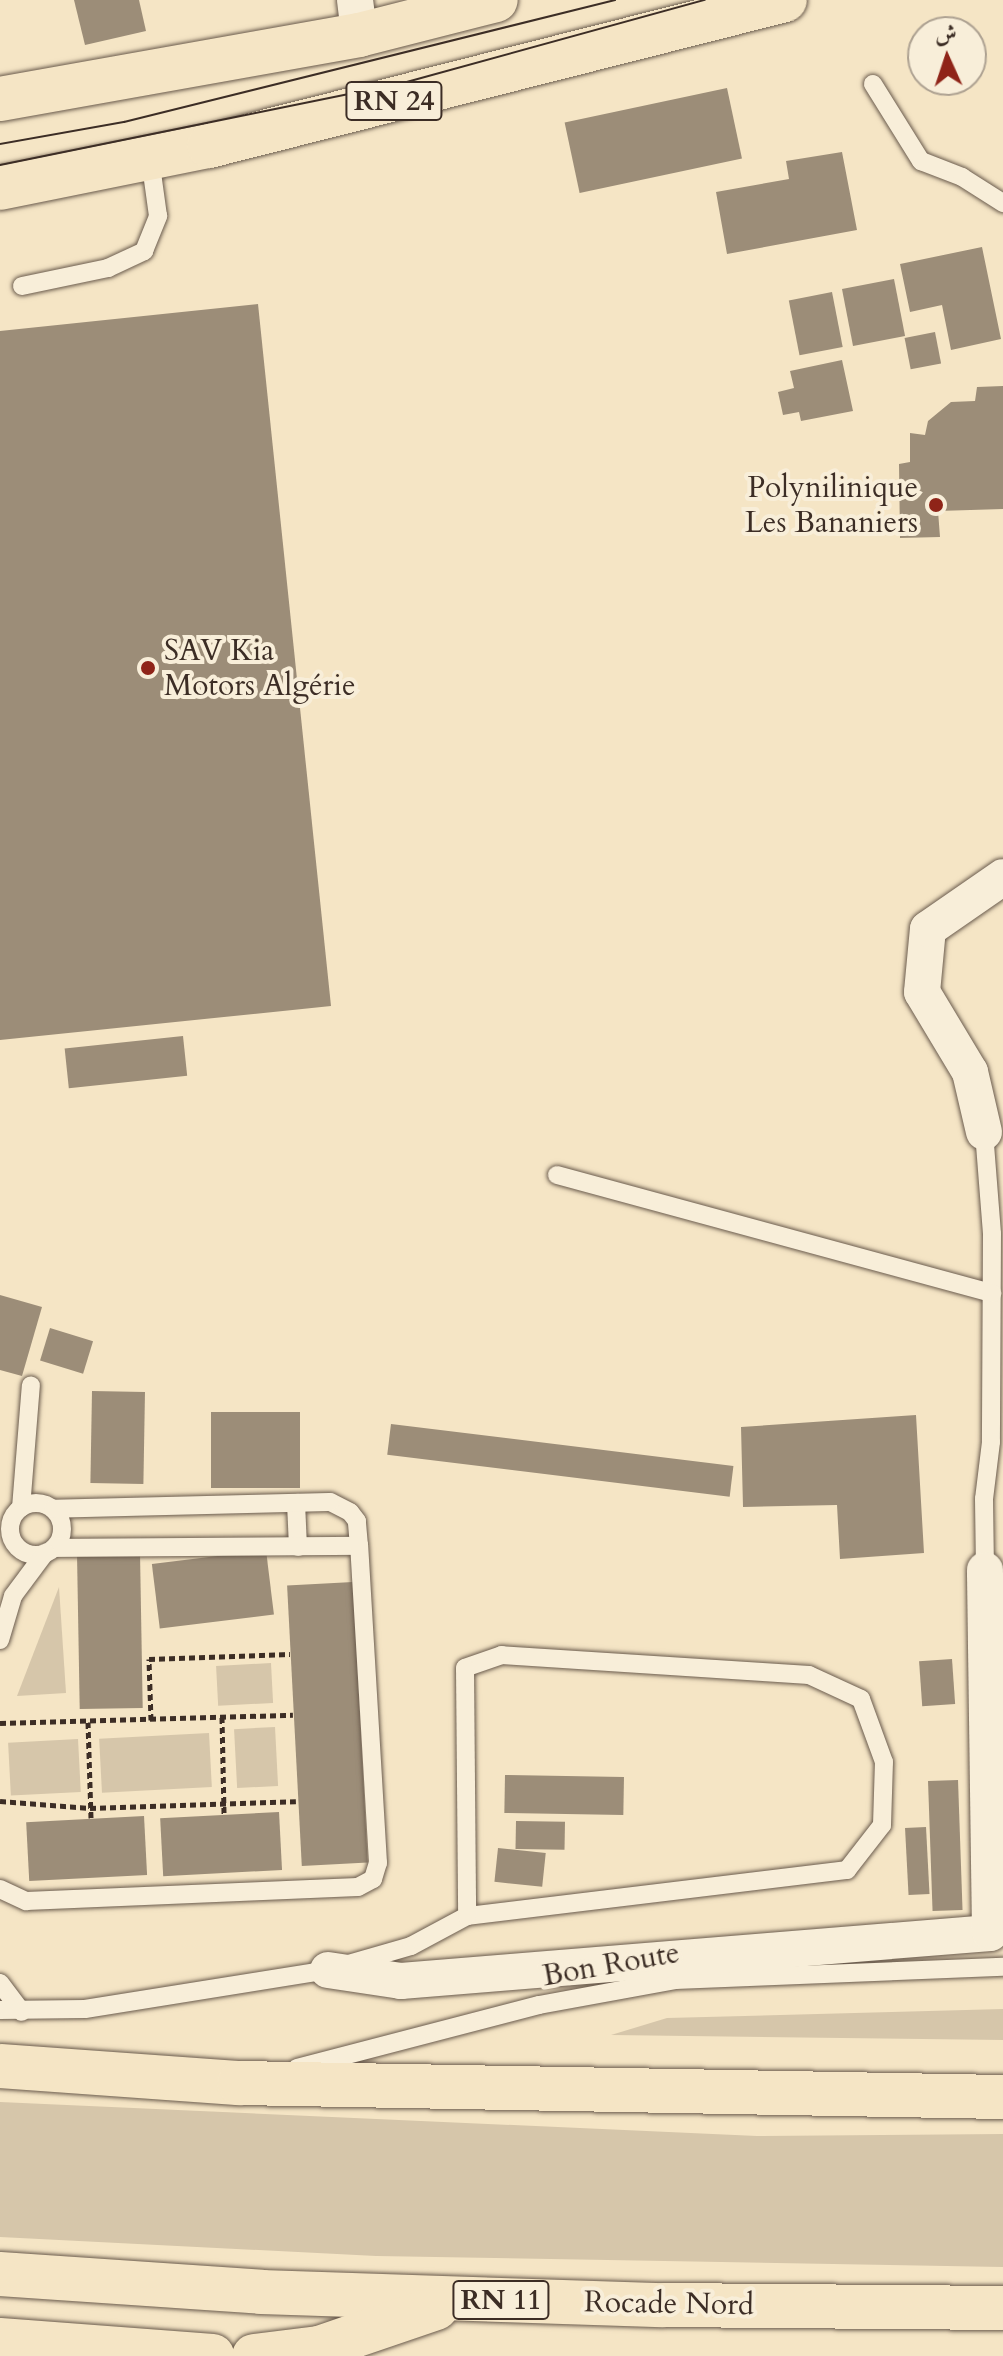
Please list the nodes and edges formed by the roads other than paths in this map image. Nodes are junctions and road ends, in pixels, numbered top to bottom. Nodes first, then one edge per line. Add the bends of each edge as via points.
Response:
1 (496, 0) edge
2 (785, 0) edge
3 (357, 17) edge
4 (873, 84) dead end
5 (0, 99) edge
6 (150, 158) junction
7 (0, 188) edge
8 (1003, 203) edge
9 (22, 286) dead end
10 (1003, 877) edge
11 (993, 1140) edge
12 (557, 1175) dead end
13 (992, 1293) junction
14 (31, 1385) dead end
15 (296, 1503) junction
16 (21, 1508) junction
17 (53, 1509) junction
18 (5, 1540) edge
19 (359, 1546) junction
20 (298, 1547) junction
21 (49, 1551) junction
22 (994, 1571) edge
23 (0, 1640) edge
24 (0, 1889) edge
25 (467, 1916) junction
26 (1003, 1967) edge
27 (328, 1970) junction
28 (0, 1983) edge
29 (0, 2010) edge
30 (22, 2012) junction
31 (0, 2066) edge
32 (239, 2083) junction
33 (1003, 2097) edge
34 (0, 2274) edge
35 (462, 2299) junction
36 (1003, 2308) edge
37 (0, 2340) edge
38 (212, 2356) edge
39 (254, 2356) edge

1 - 3 main road, RN 24
2 - 6 main road, RN 24 via 507,74
3 - 5 main road, RN 24
4 - 8 lane via 921,161 962,177
6 - 7 main road, RN 24
6 - 9 lane via 158,216 144,251 108,268
10 - 11 street via 928,929 922,992 970,1072
11 - 13 lane
12 - 13 lane
13 - 22 lane
14 - 16 lane
15 - 17 lane
15 - 19 lane via 340,1506 357,1521
15 - 20 lane
16 - 17 lane via 38,1503
16 - 18 lane
17 - 21 lane via 62,1524
18 - 21 lane via 23,1551
19 - 20 lane
19 - 24 lane via 378,1863 373,1879 358,1887 26,1901
20 - 21 lane
21 - 23 lane via 13,1596
22 - 27 street via 990,1933 401,1981
25 - 25 lane via 465,1668 502,1655 809,1675 861,1699 884,1762 882,1825 847,1870
25 - 27 lane via 411,1946
26 - 32 lane, Bon Route via 736,1976 607,1990
27 - 30 lane via 85,2009
28 - 30 lane
29 - 30 lane
31 - 32 main road
32 - 33 main road
34 - 35 main road, Rocade Nord / RN 11
35 - 36 main road, Rocade Nord / RN 11
35 - 39 main road via 319,2348
37 - 38 main road

